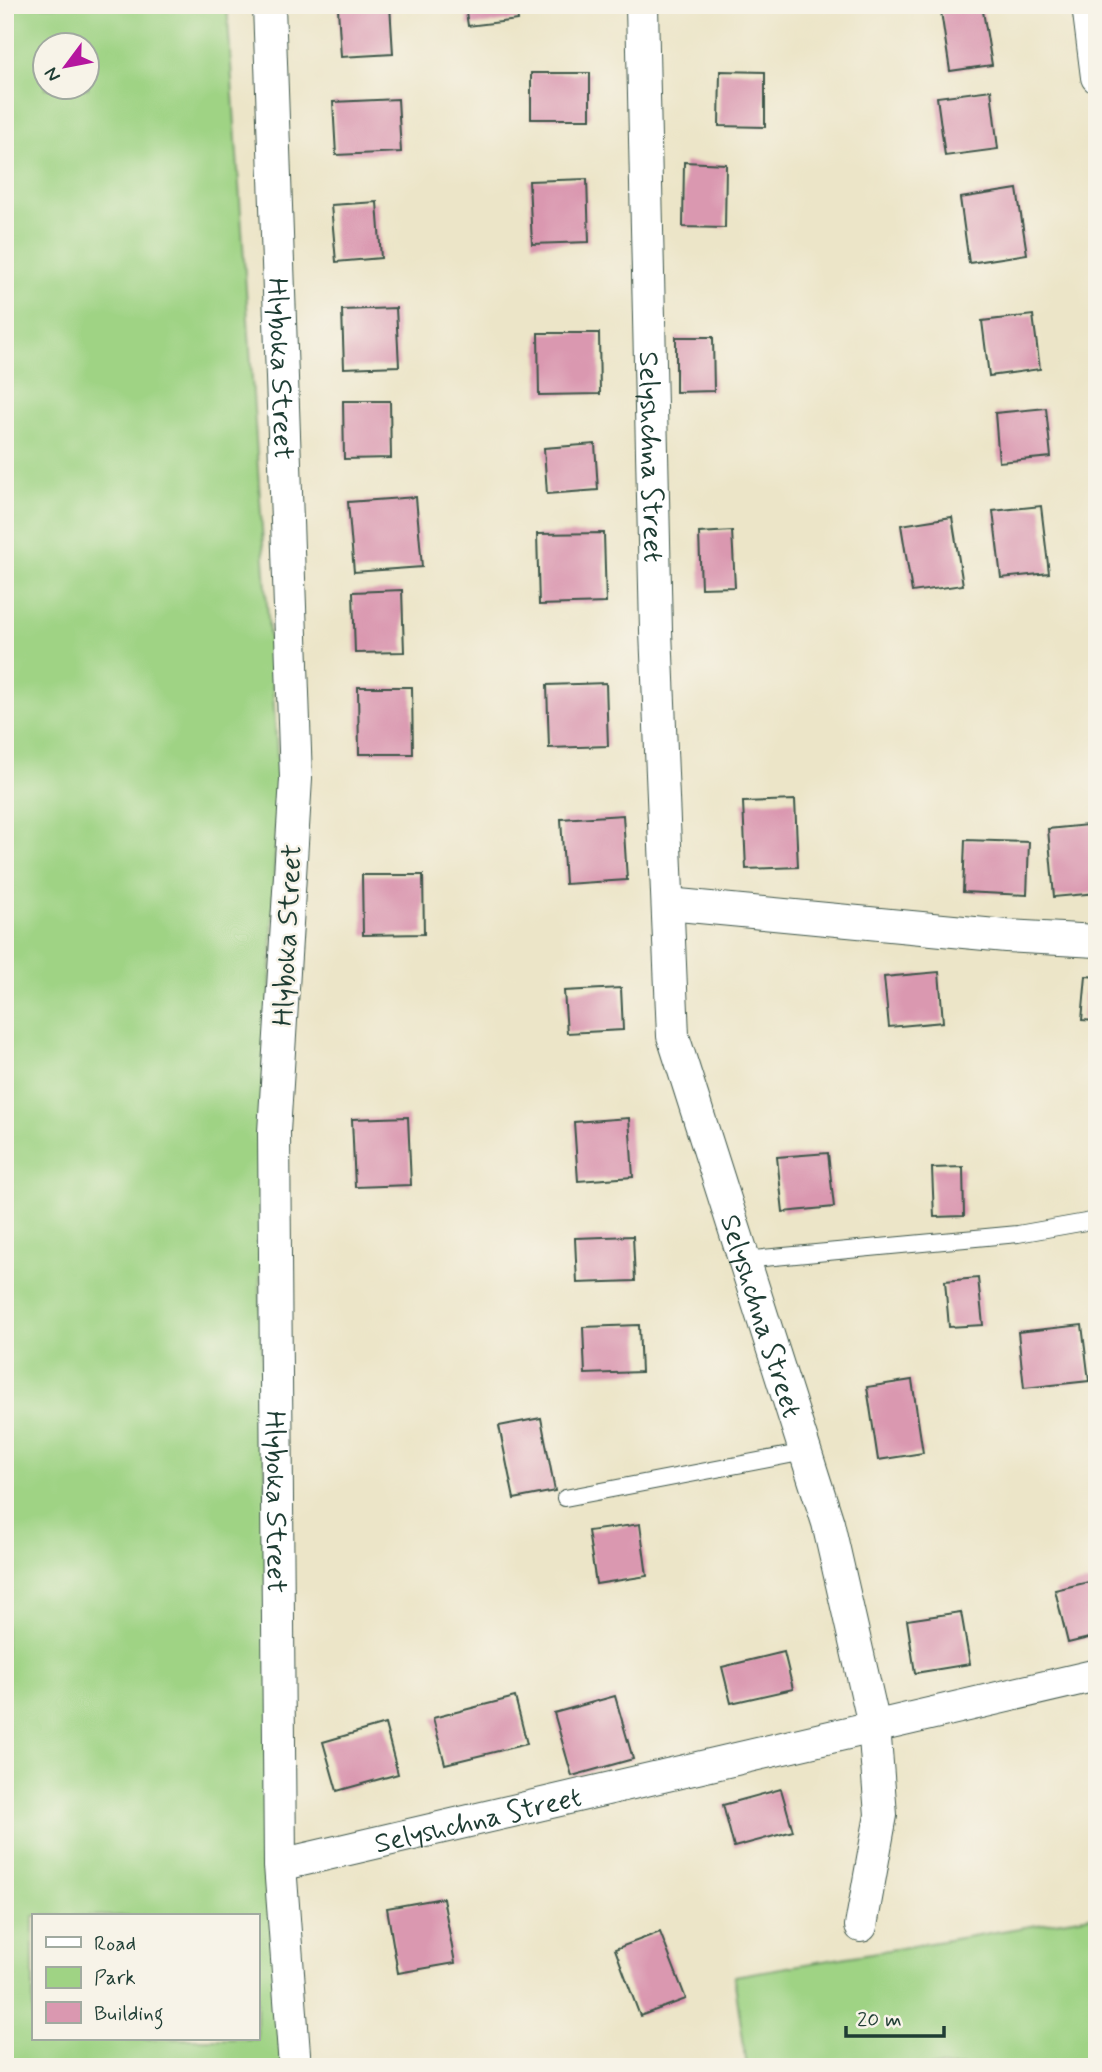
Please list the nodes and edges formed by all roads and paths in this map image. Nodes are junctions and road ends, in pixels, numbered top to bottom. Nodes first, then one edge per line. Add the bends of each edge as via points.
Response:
1 (269, 5) edge
2 (1088, 5) edge
3 (649, 6) edge
4 (1097, 77) edge
5 (668, 904) junction
6 (1097, 941) edge
7 (1097, 1220) edge
8 (742, 1260) junction
9 (805, 1452) junction
10 (565, 1498) dead end
11 (1097, 1675) edge
12 (874, 1725) junction
13 (280, 1865) junction
14 (861, 1926) dead end
15 (295, 2067) edge

1 - 13 street, Hlyboka Street via 296,779 274,1132
2 - 4 street
3 - 5 street, Selyshchna Street via 656,632
5 - 6 street
5 - 8 street, Selyshchna Street via 674,1037
7 - 8 lane via 1018,1234
8 - 9 street, Selyshchna Street
9 - 10 lane
9 - 12 street, Selyshchna Street via 828,1522
11 - 12 street, Selyshchna Street
12 - 13 street, Selyshchna Street
12 - 14 street, Selyshchna Street via 881,1815
13 - 15 street

